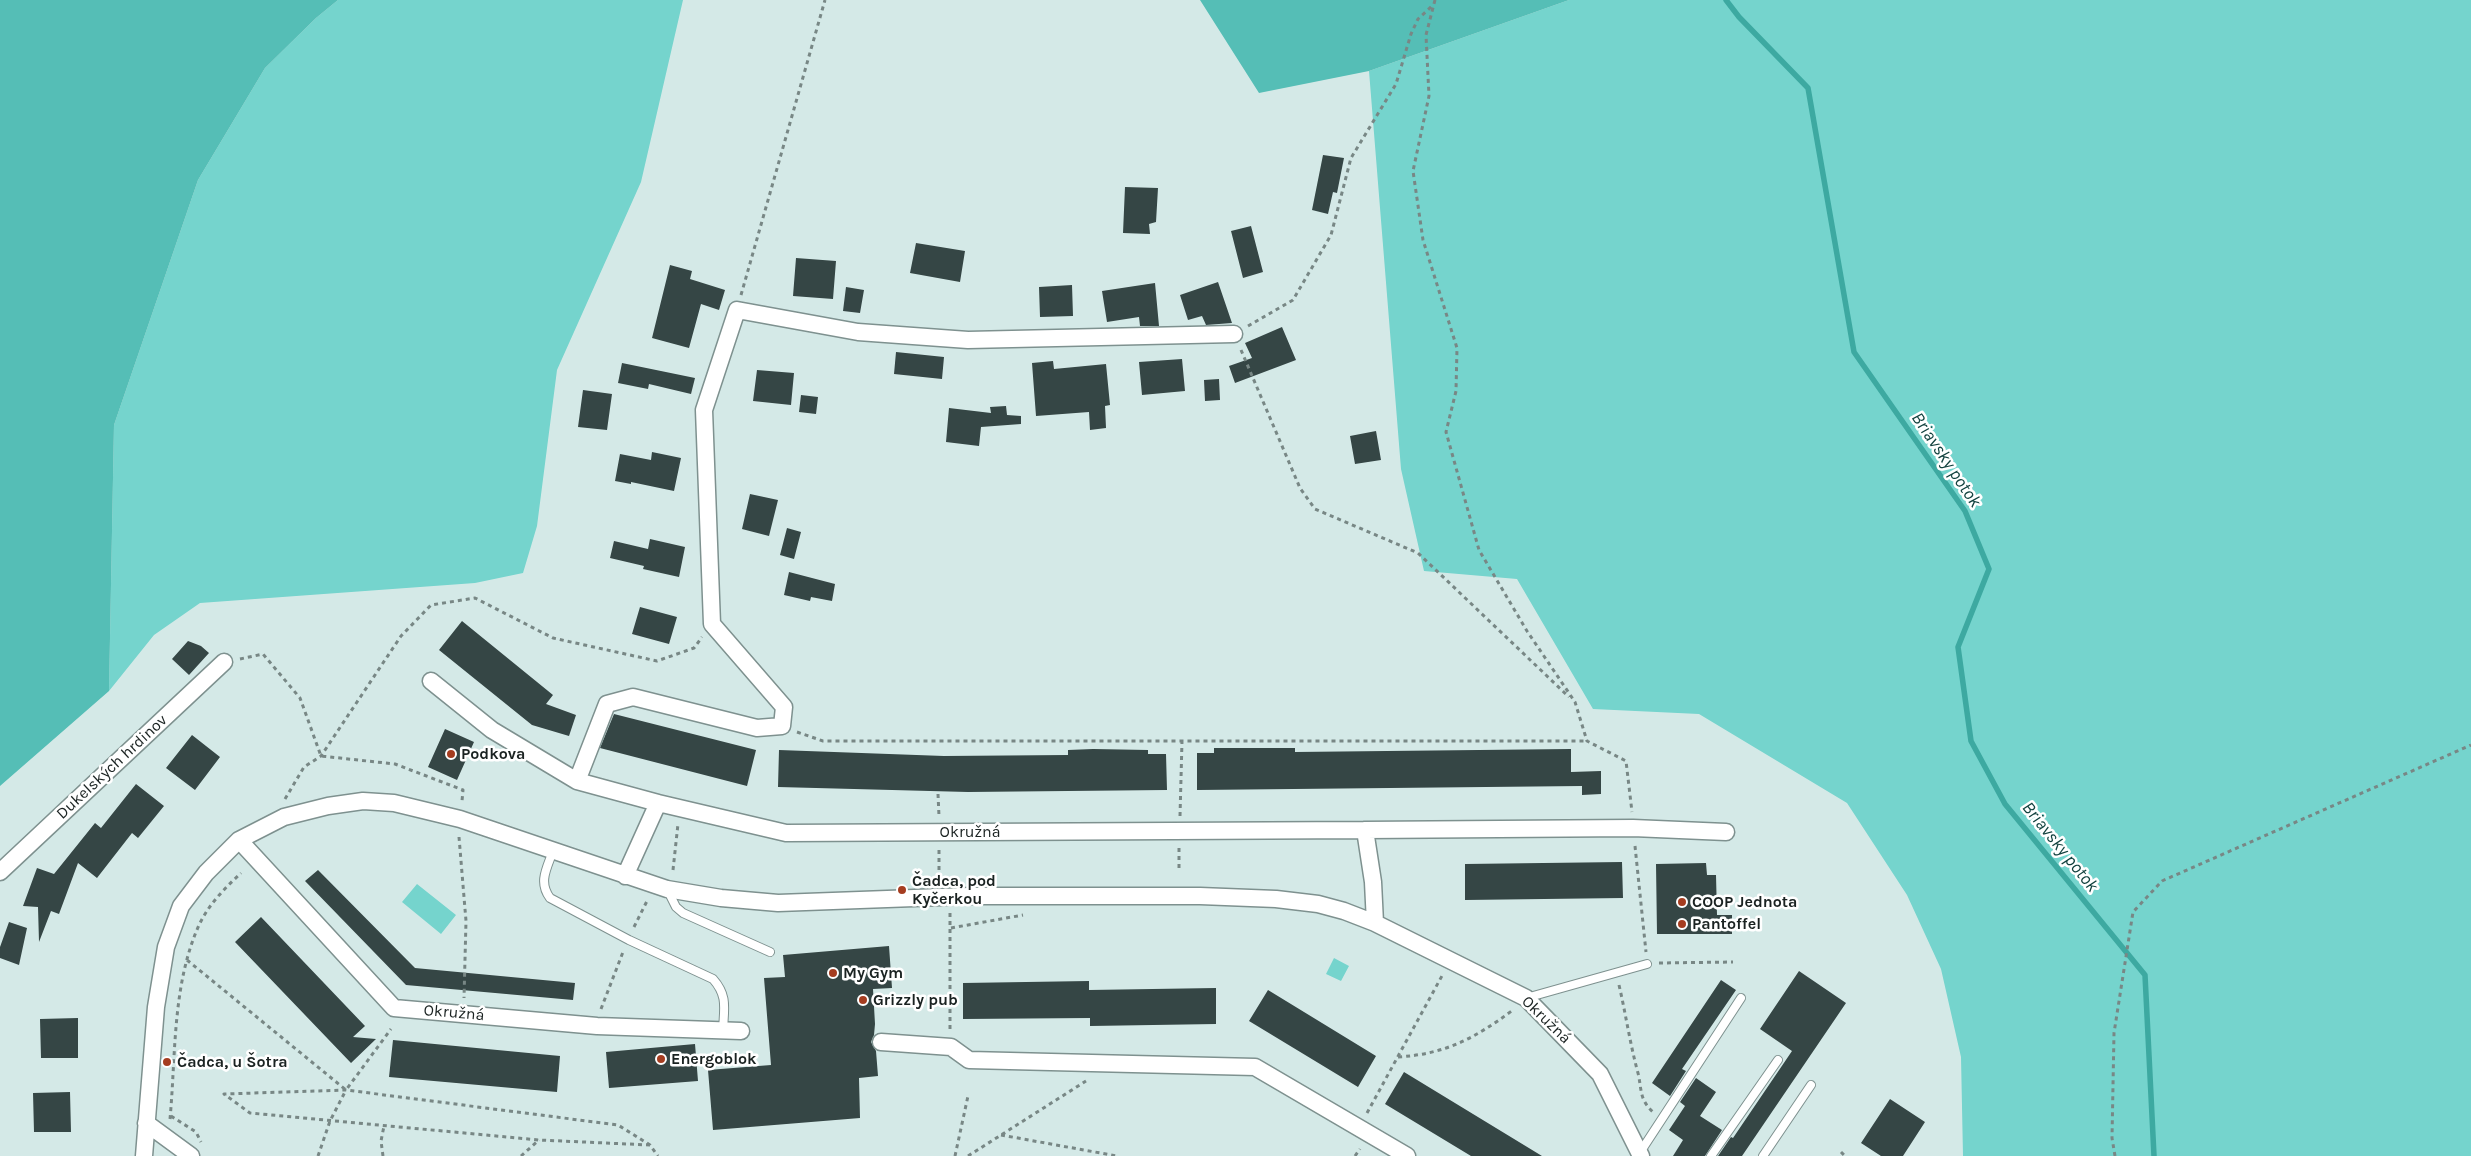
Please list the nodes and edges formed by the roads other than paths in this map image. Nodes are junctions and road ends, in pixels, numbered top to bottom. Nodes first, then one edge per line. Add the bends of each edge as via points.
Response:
1 (1234, 334) road end
2 (224, 662) road end
3 (431, 681) dead end
4 (577, 781) junction
5 (658, 803) junction
6 (1365, 830) junction
7 (1726, 832) dead end
8 (239, 840) junction
9 (552, 851) junction
10 (0, 872) edge
11 (625, 876) junction
12 (667, 889) junction
13 (1375, 923) junction
14 (770, 952) dead end
15 (1647, 964) road end
16 (1526, 998) junction
17 (1741, 998) dead end
18 (723, 1030) junction
19 (741, 1031) dead end
20 (881, 1042) dead end
21 (1778, 1060) dead end
22 (1811, 1085) dead end
23 (146, 1123) junction
24 (1640, 1155) edge
25 (144, 1156) edge
26 (191, 1156) edge
27 (1407, 1156) edge
28 (1711, 1156) edge
29 (1763, 1156) edge

1 - 4 street via 968,340 858,332 737,310 704,410 712,624 784,707 782,726 757,728 633,697 607,704
2 - 10 street, Dukelských hrdinov
3 - 4 street, Okružná via 492,730
4 - 5 street, Okružná
5 - 6 street, Okružná via 786,833
5 - 11 street
6 - 7 street, Okružná via 1633,828
6 - 13 street
8 - 9 street, Okružná via 284,817 328,806 394,803 460,819
8 - 18 street, Okružná via 394,1008 597,1026
8 - 23 street, Okružná via 206,873 181,906 166,947 156,1008
9 - 11 street, Okružná
9 - 18 lane via 543,881 550,898 629,940 714,979 723,990
11 - 12 street, Okružná
12 - 13 street, Okružná via 778,903 949,897 1200,896 1276,899 1318,904
12 - 14 lane via 683,913
13 - 16 street, Okružná
15 - 16 lane
16 - 24 street, Okružná via 1600,1074
17 - 24 lane
18 - 19 street, Okružná
20 - 27 street via 950,1047 969,1060 1255,1067
21 - 28 lane
22 - 29 lane
23 - 25 street, Okružná
23 - 26 street

